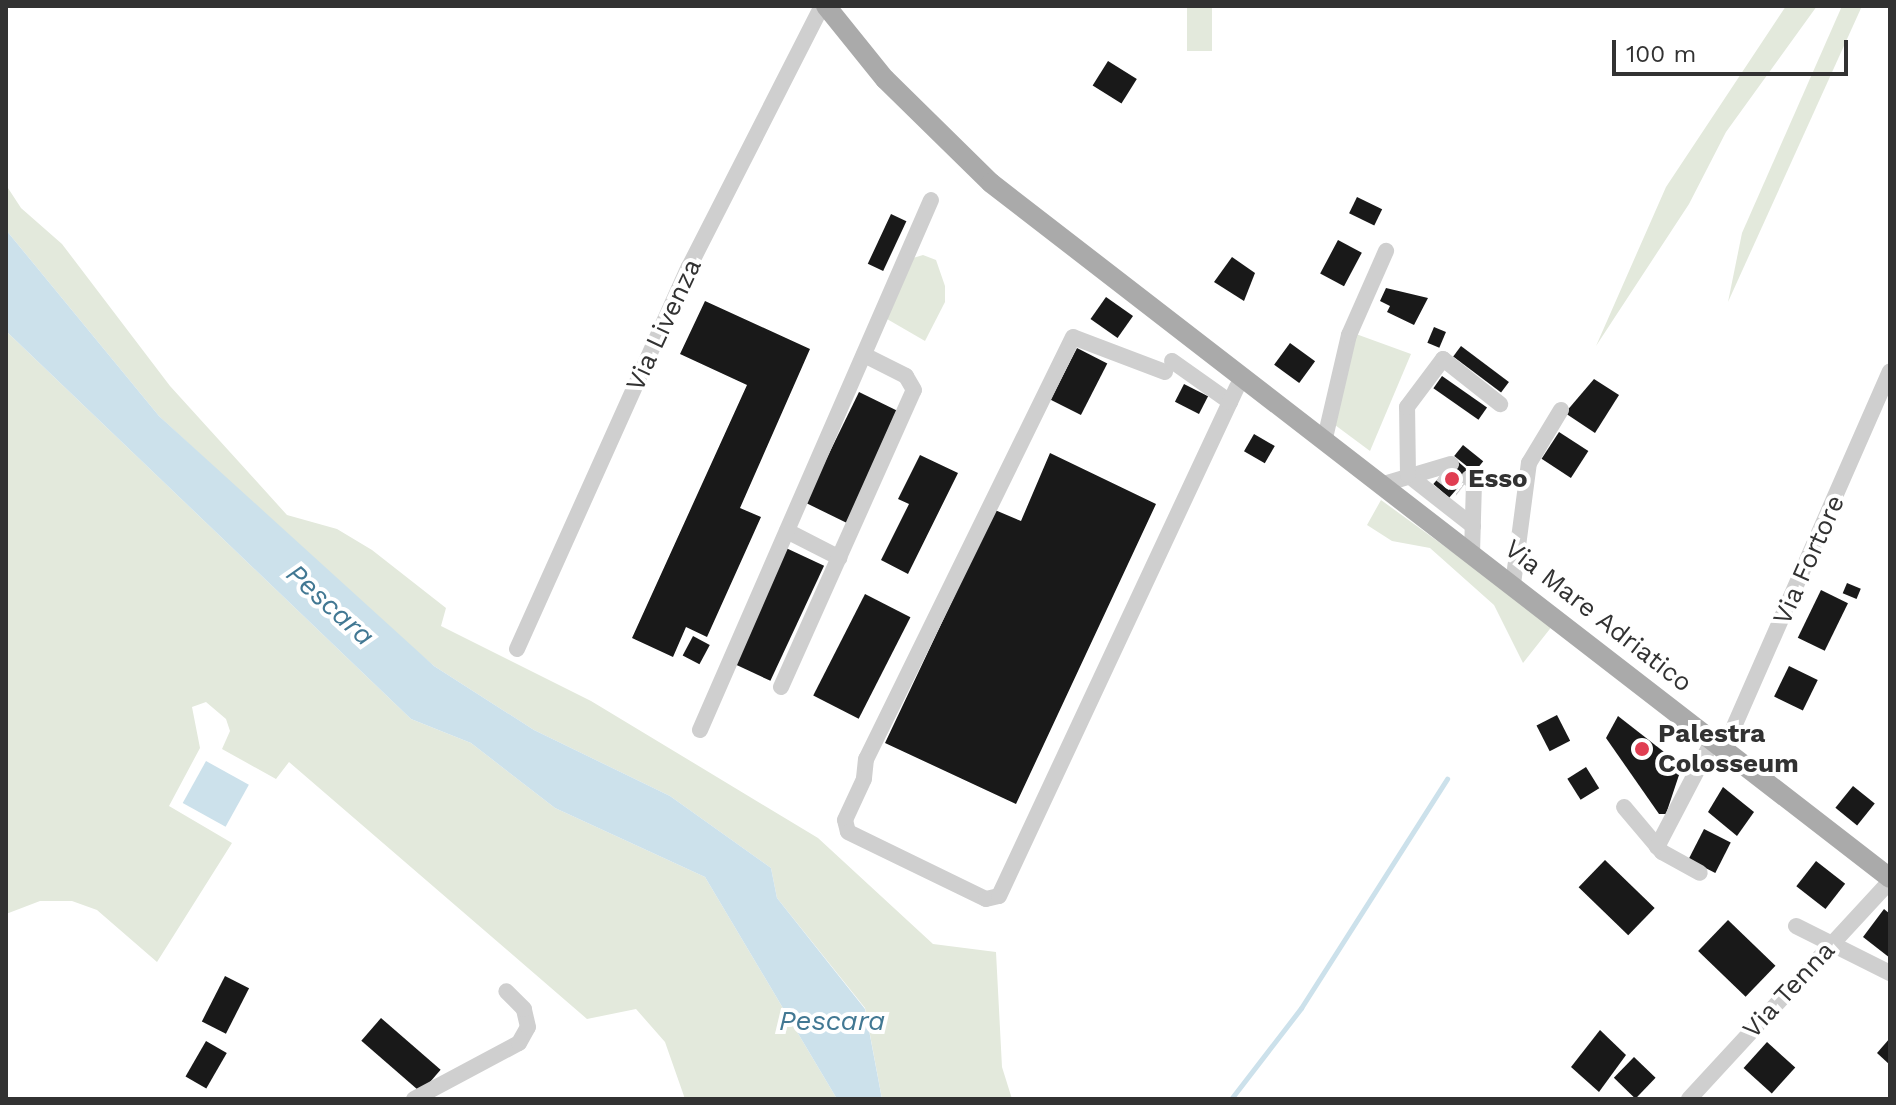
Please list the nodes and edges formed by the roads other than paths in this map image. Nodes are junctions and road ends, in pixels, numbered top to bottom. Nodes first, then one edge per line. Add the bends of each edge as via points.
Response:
1 (824, 6) edge
2 (931, 200) dead end
3 (1386, 251) dead end
4 (1178, 351) junction
5 (864, 355) junction
6 (1890, 372) edge
7 (1233, 394) junction
8 (1273, 397) junction
9 (1500, 404) dead end
10 (1561, 410) dead end
11 (1325, 438) junction
12 (1441, 468) dead end
13 (1408, 475) junction
14 (1384, 484) junction
15 (1468, 489) dead end
16 (1473, 526) junction
17 (787, 531) junction
18 (1472, 552) junction
19 (840, 558) junction
20 (1513, 584) junction
21 (517, 649) dead end
22 (781, 687) dead end
23 (700, 730) dead end
24 (1719, 743) junction
25 (1624, 807) dead end
26 (1657, 847) junction
27 (1700, 873) dead end
28 (1890, 880) edge
29 (1796, 926) dead end
30 (1830, 946) junction
31 (1890, 973) edge
32 (506, 991) dead end
33 (414, 1099) edge
34 (1689, 1099) edge

1 - 4 main road, Via Mare Adriatico via 885,79 991,183 1147,303 1156,326
1 - 21 street, Via Livenza via 689,267
2 - 5 street
3 - 11 street via 1349,335
4 - 7 main road, Via Mare Adriatico
4 - 7 street via 1073,337 866,759 845,820 848,832 986,899 999,896
4 - 8 main road, Via Mare Adriatico via 1229,366
5 - 17 street
5 - 19 street via 906,376 914,390
6 - 24 street, Via Fortore
7 - 8 main road, Via Mare Adriatico
8 - 11 main road, Via Mare Adriatico
9 - 13 street via 1443,359 1407,407
10 - 20 street via 1529,463
11 - 14 main road, Via Mare Adriatico
12 - 13 street
13 - 14 street
13 - 16 street
14 - 18 main road, Via Mare Adriatico
15 - 16 street
16 - 18 street
17 - 19 street
17 - 23 street
18 - 20 main road, Via Mare Adriatico
19 - 22 street
20 - 24 main road, Via Mare Adriatico
24 - 26 street, Via Fortore
24 - 28 main road, Via Mare Adriatico
25 - 26 street
26 - 27 street
28 - 30 street, Via Tenna
29 - 30 street
30 - 31 street
30 - 34 street, Via Tenna
32 - 33 street via 524,1009 528,1027 519,1043

